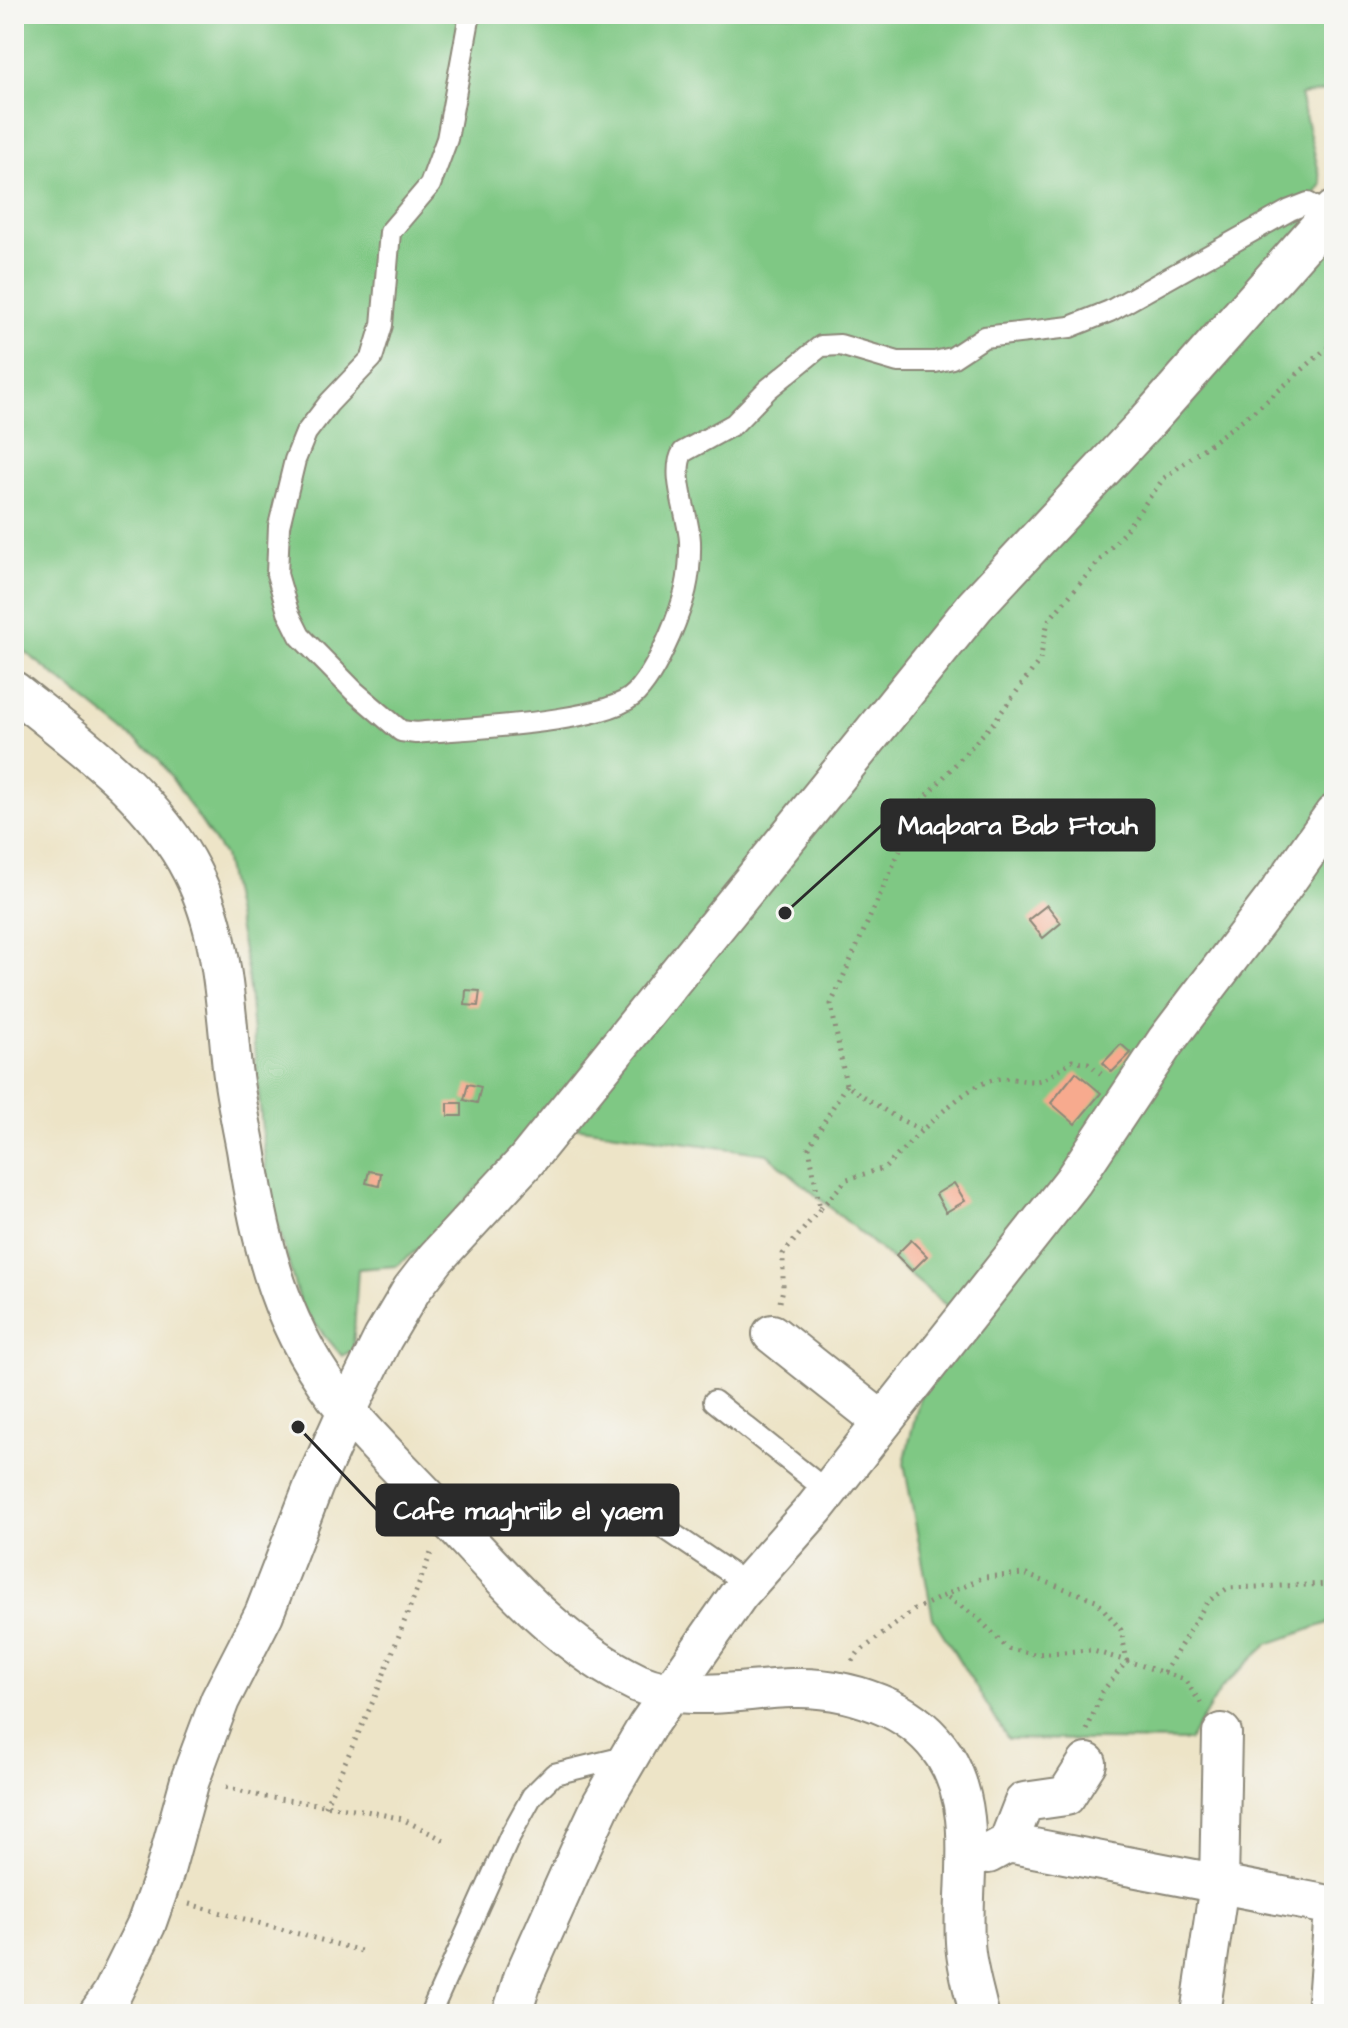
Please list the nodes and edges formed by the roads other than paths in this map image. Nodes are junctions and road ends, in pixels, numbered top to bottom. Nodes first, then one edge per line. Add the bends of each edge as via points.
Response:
1 (470, 14) edge
2 (1332, 212) edge
3 (14, 691) edge
4 (1334, 814) edge
5 (772, 1334) road end
6 (714, 1401) dead end
7 (347, 1411) junction
8 (883, 1422) junction
9 (828, 1492) junction
10 (648, 1517) dead end
11 (747, 1584) junction
12 (672, 1693) junction
13 (1222, 1733) road end
14 (629, 1756) junction
15 (1087, 1763) road end
16 (1008, 1843) junction
17 (966, 1868) junction
18 (1219, 1884) junction
19 (1334, 1908) edge
20 (98, 2014) edge
21 (430, 2014) edge
22 (512, 2014) edge
23 (979, 2014) edge
24 (1200, 2014) edge
25 (1326, 2014) edge

1 - 2 lane via 447,139 430,185 390,232 382,325 372,358 306,433 279,526 277,574 300,636 401,731 580,717 616,707 635,694 660,658 689,582 690,539 679,458 734,424 821,346 840,345 898,362 952,358 984,337 1070,327 1110,311 1308,203
2 - 7 street via 975,606 526,1161 436,1258 398,1311
3 - 7 street via 134,795 166,831 194,876 216,939 233,1075 265,1253 291,1327
4 - 8 street via 1166,1041 1073,1181
5 - 8 street
6 - 9 lane
7 - 12 street via 500,1577 573,1642 632,1680
7 - 20 street via 264,1614 220,1700 157,1895
8 - 9 street
9 - 11 street
10 - 11 lane
11 - 12 street
12 - 14 street
12 - 17 street via 829,1689 900,1713 923,1728 944,1754 962,1793
13 - 18 street
14 - 21 lane via 554,1774 532,1796
14 - 22 street via 582,1846
15 - 16 street via 1066,1796 1024,1802
16 - 17 street
16 - 18 street
17 - 23 street via 965,1940
18 - 19 street
18 - 24 street
19 - 25 street

